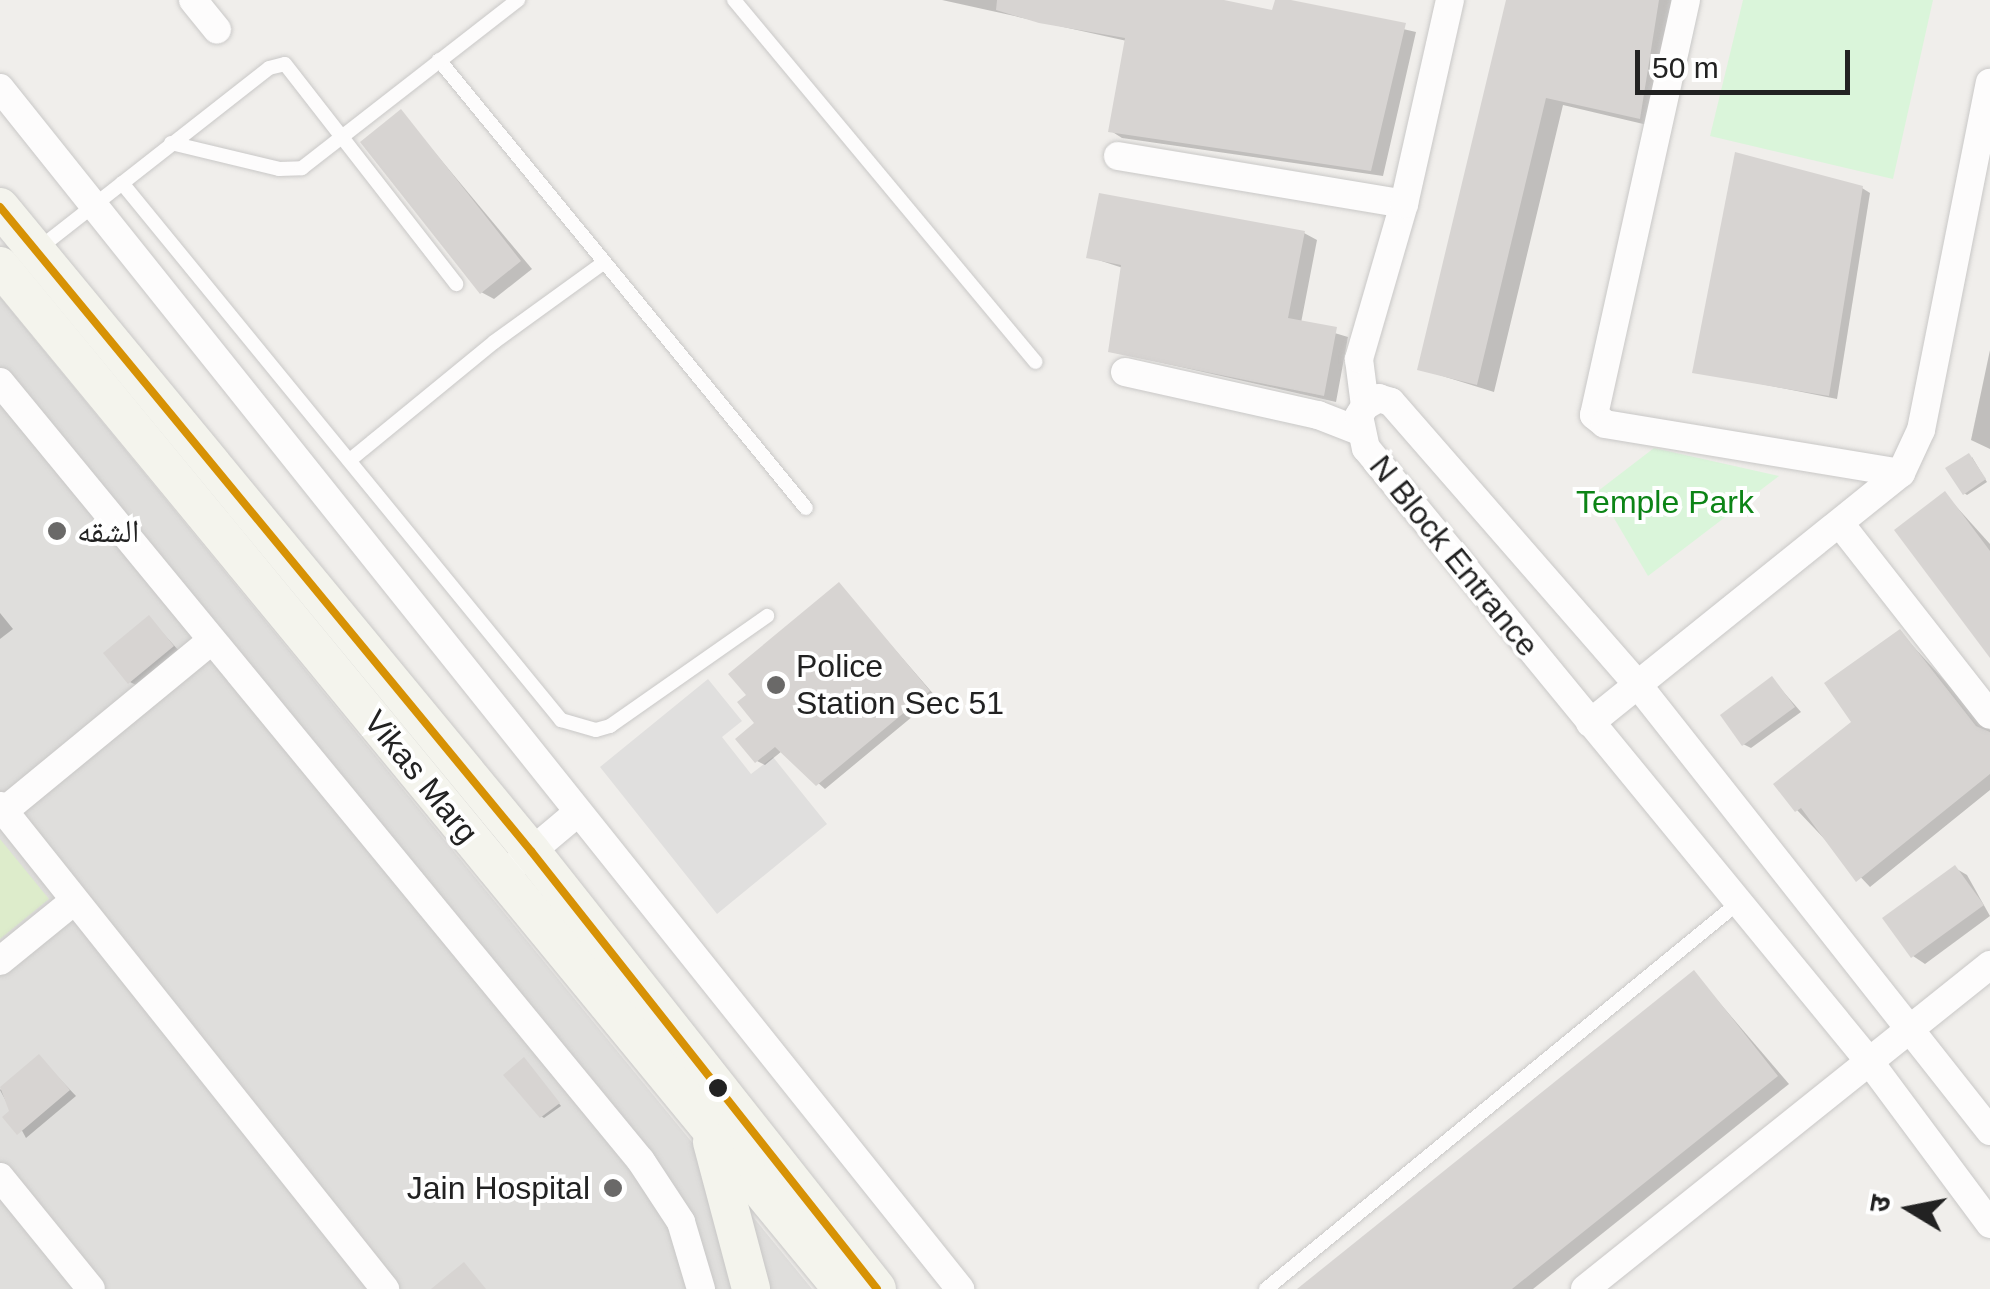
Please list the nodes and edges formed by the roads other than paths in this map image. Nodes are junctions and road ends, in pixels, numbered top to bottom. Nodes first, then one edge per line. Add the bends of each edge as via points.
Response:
1 (193, 0) edge
2 (518, 0) edge
3 (734, 0) edge
4 (1450, 0) edge
5 (1686, 0) edge
6 (217, 30) dead end
7 (439, 60) junction
8 (1990, 83) edge
9 (0, 88) edge
10 (339, 141) junction
11 (171, 143) junction
12 (1118, 156) dead end
13 (122, 183) junction
14 (1404, 204) junction
15 (94, 205) junction
16 (0, 207) edge
17 (36, 250) junction
18 (603, 264) junction
19 (0, 266) edge
20 (456, 284) dead end
21 (1036, 362) dead end
22 (1124, 372) dead end
23 (0, 382) edge
24 (1362, 418) junction
25 (350, 460) junction
26 (1902, 473) junction
27 (806, 508) dead end
28 (1841, 525) junction
29 (766, 616) dead end
30 (210, 642) junction
31 (1638, 685) junction
32 (1990, 715) edge
33 (1590, 723) junction
34 (2, 808) edge
35 (576, 814) junction
36 (531, 852) junction
37 (503, 876) junction
38 (74, 901) junction
39 (1738, 902) junction
40 (0, 961) edge
41 (1990, 966) edge
42 (1909, 1029) junction
43 (1868, 1061) junction
44 (707, 1126) junction
45 (1990, 1131) edge
46 (0, 1177) edge
47 (1990, 1224) edge
48 (90, 1289) edge
49 (385, 1289) edge
50 (701, 1289) edge
51 (751, 1289) edge
52 (842, 1289) edge
53 (877, 1289) edge
54 (960, 1289) edge
55 (1266, 1289) edge
56 (1586, 1289) edge

1 - 6 street
2 - 7 lane
3 - 21 lane
4 - 14 street
5 - 26 street via 1594,415 1605,424
7 - 10 lane
7 - 18 lane
8 - 26 street via 1920,430
9 - 15 street
10 - 11 lane via 293,170
10 - 11 lane via 285,64 269,68
10 - 20 lane
11 - 13 lane
12 - 14 street
13 - 15 lane
13 - 25 lane
14 - 24 street via 1360,359
15 - 17 lane
15 - 35 street
16 - 17 main road, Vikas Marg
17 - 36 main road, Vikas Marg
18 - 25 lane via 494,342
18 - 27 lane
19 - 37 main road, Vikas Marg
22 - 24 street via 1318,415
23 - 30 street
24 - 31 street, N Block Entrance via 1379,398 1391,402
24 - 33 street, N Block Entrance
25 - 29 lane via 561,720 578,727 610,726
26 - 28 street
28 - 31 street
28 - 32 street
30 - 34 street
30 - 50 street via 642,1160 681,1222
31 - 33 street
31 - 42 street, N Block Entrance
33 - 39 street, N Block Entrance
34 - 38 street
35 - 36 street
35 - 54 street
36 - 37 street
36 - 53 main road, Vikas Marg
37 - 44 main road, Vikas Marg
38 - 40 street
38 - 49 street
39 - 43 street, N Block Entrance
39 - 55 lane
41 - 42 street
42 - 43 street
42 - 45 street, N Block Entrance
43 - 47 street, N Block Entrance
43 - 56 street
44 - 51 main road
44 - 52 main road, Vikas Marg
46 - 48 street

